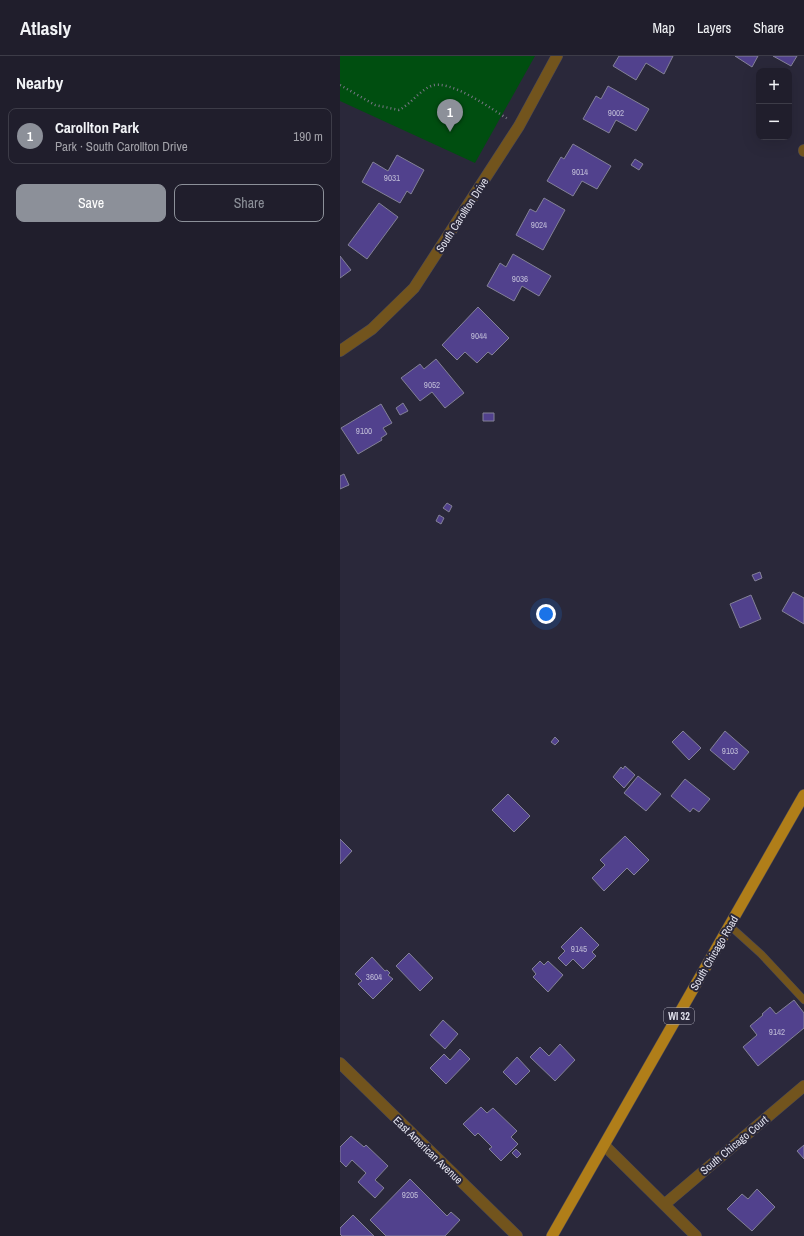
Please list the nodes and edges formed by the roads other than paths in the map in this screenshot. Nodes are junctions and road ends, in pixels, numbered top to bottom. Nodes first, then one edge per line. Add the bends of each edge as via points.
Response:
1 (557, 56) edge
2 (340, 351) edge
3 (804, 795) edge
4 (730, 926) junction
5 (804, 1000) edge
6 (340, 1063) edge
7 (804, 1086) edge
8 (605, 1146) junction
9 (665, 1204) junction
10 (517, 1236) edge
11 (552, 1236) edge
12 (696, 1236) edge

1 - 2 street, South Carollton Drive via 519,126 414,288 372,328
3 - 4 main road, South Chicago Road / WI 32
4 - 5 lane via 761,954
4 - 8 main road, South Chicago Road / WI 32
6 - 10 street, East American Avenue
7 - 9 street, South Chicago Court
8 - 9 street
8 - 11 main road, South Chicago Road / WI 32
9 - 12 street

